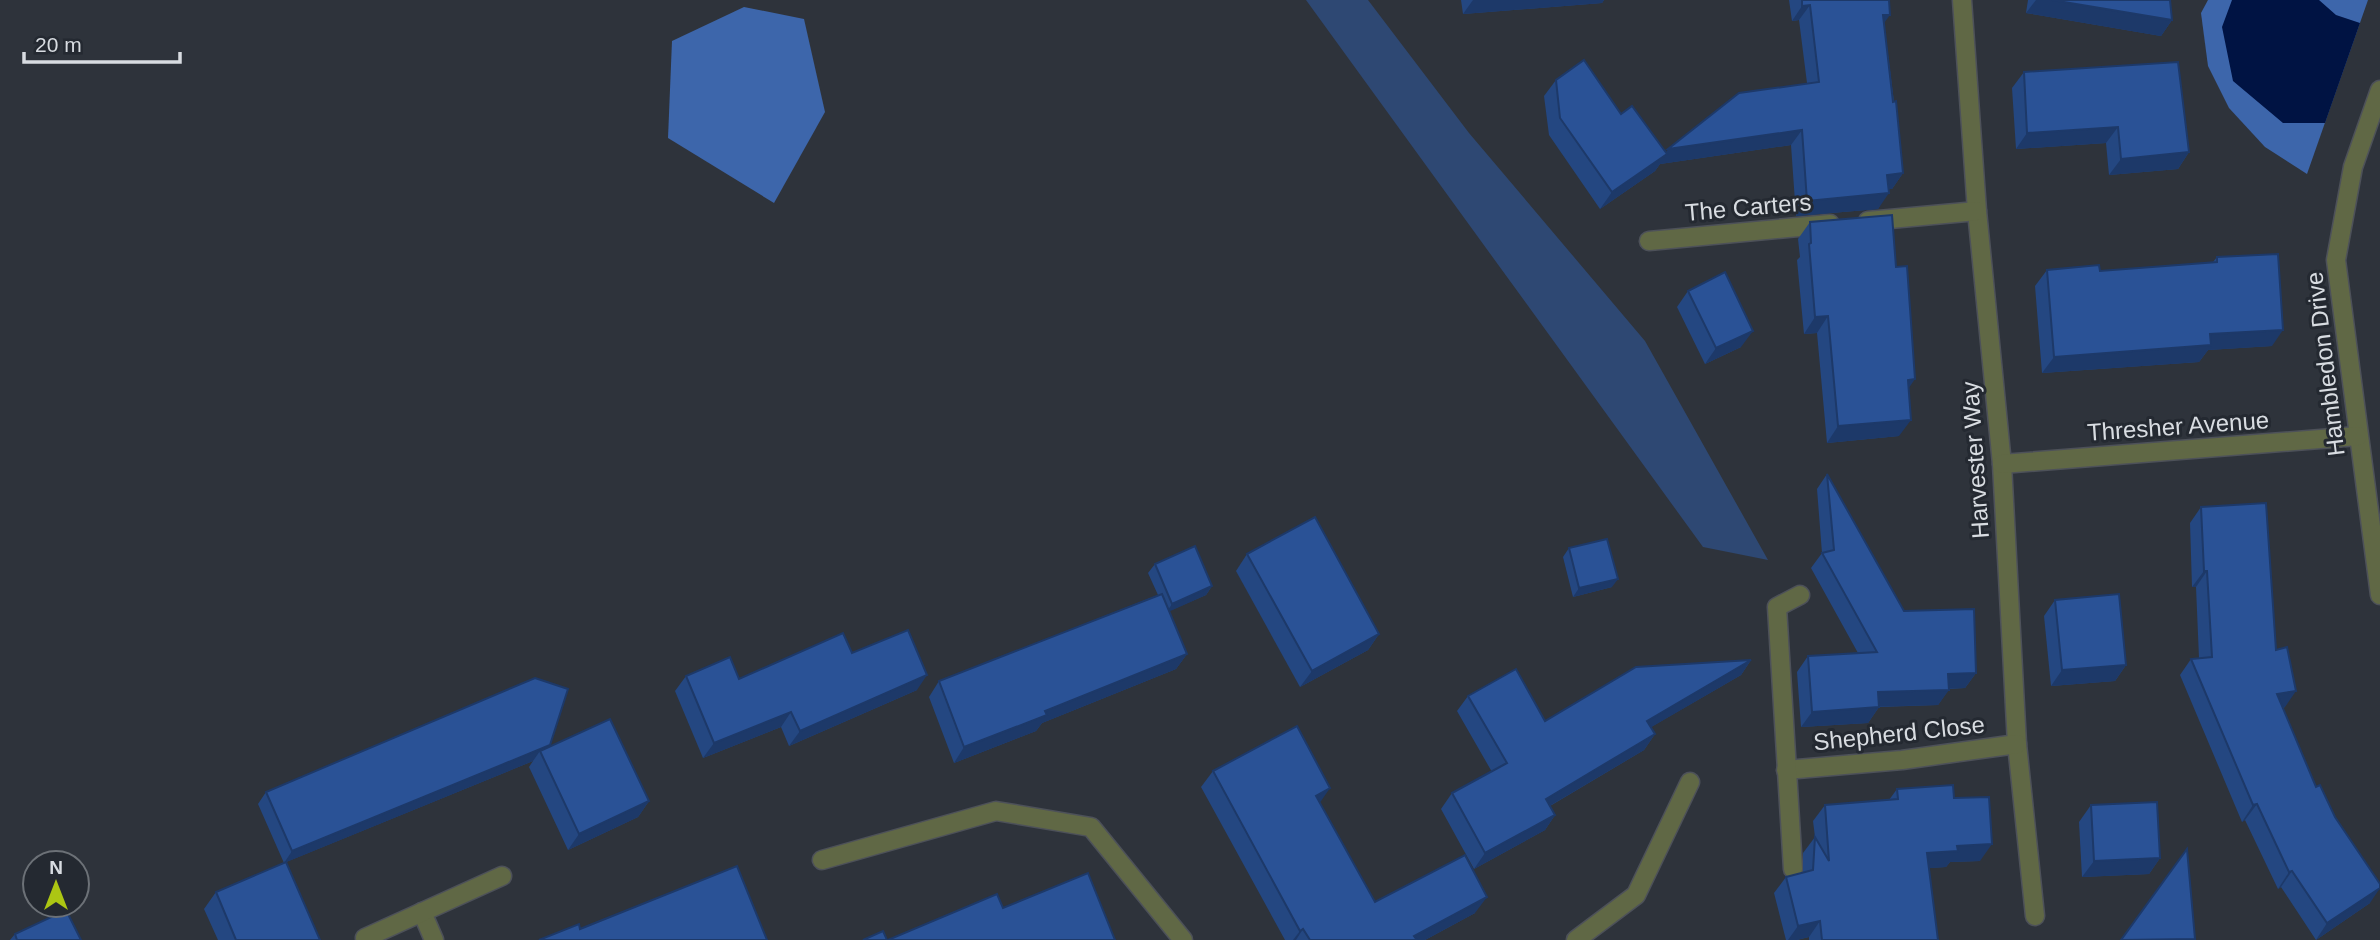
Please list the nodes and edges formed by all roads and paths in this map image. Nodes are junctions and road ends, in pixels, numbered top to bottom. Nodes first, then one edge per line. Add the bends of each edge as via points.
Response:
1 (1962, 0) edge
2 (2380, 90) edge
3 (1977, 211) junction
4 (1649, 241) dead end
5 (2358, 436) junction
6 (2002, 464) junction
7 (2380, 594) edge
8 (1800, 595) dead end
9 (2017, 744) junction
10 (1786, 770) junction
11 (1690, 782) dead end
12 (822, 860) dead end
13 (1793, 869) dead end
14 (502, 876) dead end
15 (422, 912) junction
16 (2035, 916) dead end
17 (365, 938) dead end
18 (434, 940) edge
19 (1183, 940) edge
20 (1576, 940) edge

1 - 3 street, Harvester Way
2 - 5 street, Hambledon Drive via 2353,167 2336,260
3 - 4 street, The Carters
3 - 6 street, Harvester Way
5 - 6 street, Thresher Avenue
5 - 7 street, Hambledon Drive
6 - 9 street, Harvester Way
8 - 10 street, Shepherd Close via 1777,607
9 - 10 street, Shepherd Close
9 - 16 street, Harvester Way
10 - 13 street, Shepherd Close
11 - 20 street via 1636,895
12 - 19 street via 996,811 1091,827
14 - 15 street
15 - 17 street
15 - 18 street

